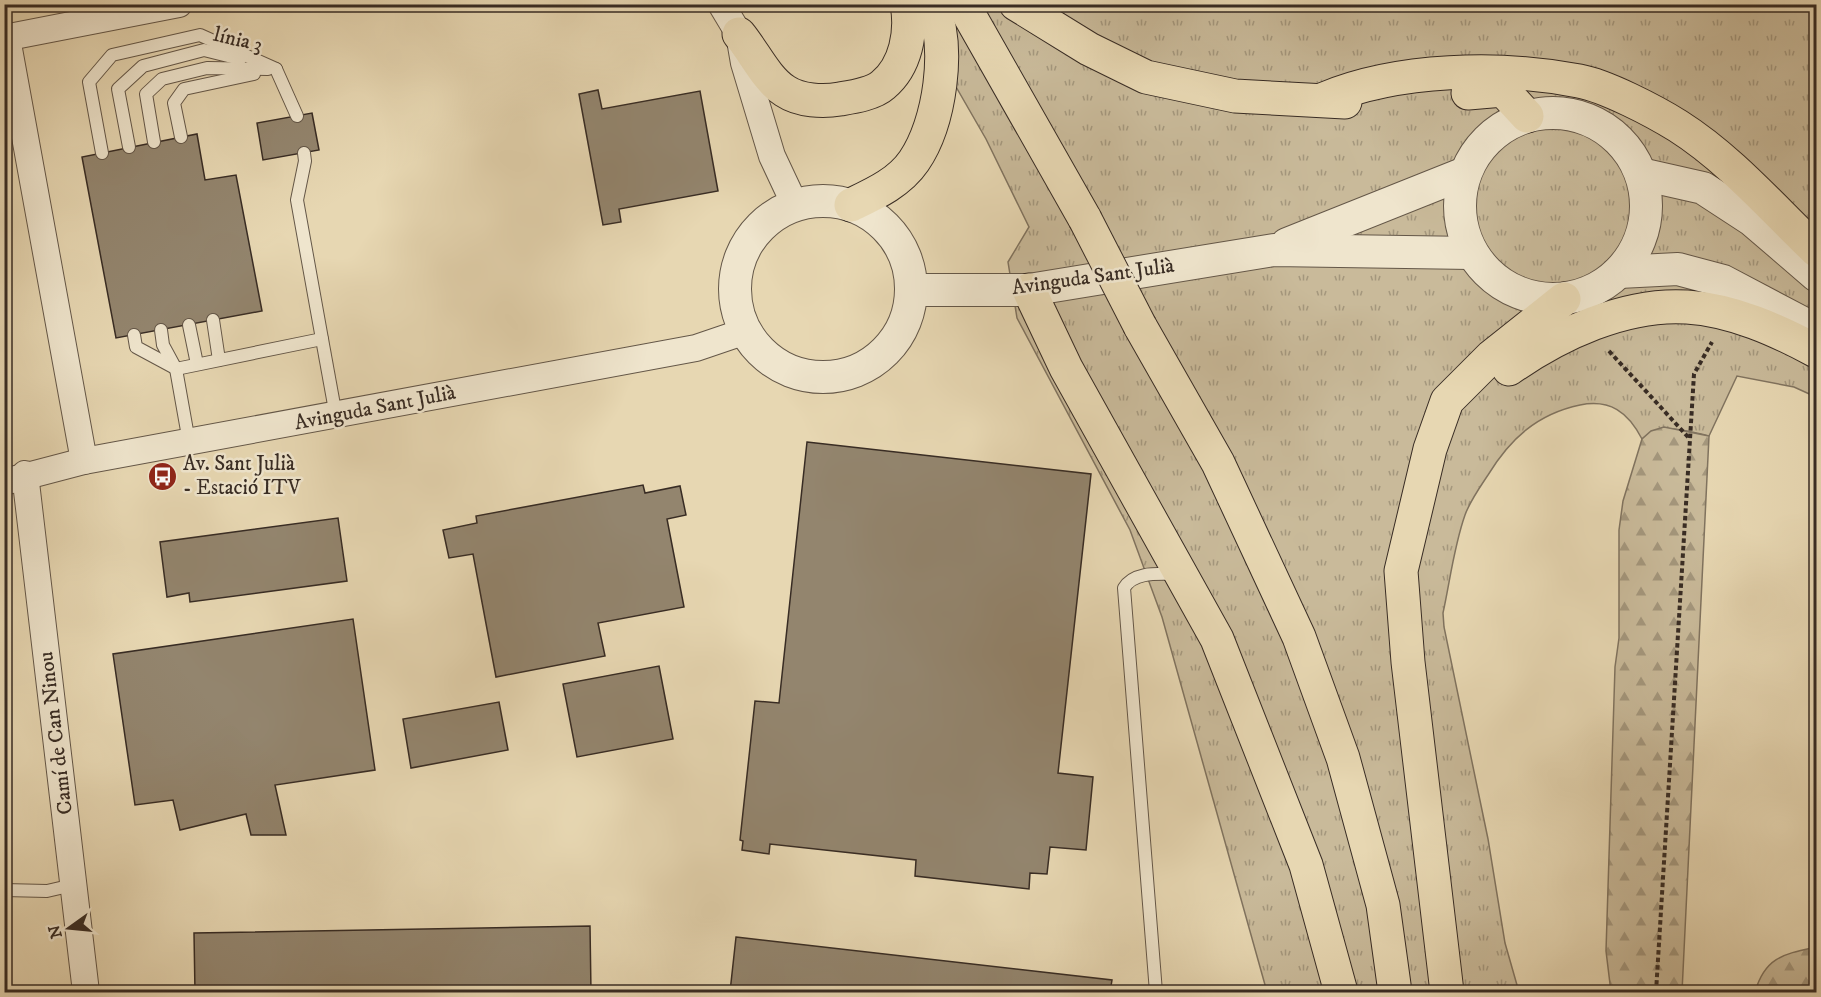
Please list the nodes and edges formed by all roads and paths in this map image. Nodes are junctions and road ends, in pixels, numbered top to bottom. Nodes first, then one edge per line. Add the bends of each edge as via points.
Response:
1 (179, 4) edge
2 (721, 4) edge
3 (907, 4) edge
4 (932, 4) edge
5 (963, 4) edge
6 (1016, 4) edge
7 (739, 34) junction
8 (6, 38) edge
9 (276, 69) junction
10 (1324, 99) junction
11 (297, 116) dead end
12 (1527, 116) junction
13 (181, 137) dead end
14 (154, 142) dead end
15 (129, 147) dead end
16 (102, 153) dead end
17 (304, 153) dead end
18 (1465, 173) junction
19 (1641, 174) junction
20 (795, 205) junction
21 (851, 205) junction
22 (1274, 250) junction
23 (1816, 250) edge
24 (1471, 253) junction
25 (1619, 272) junction
26 (1816, 275) edge
27 (912, 290) junction
28 (1029, 290) junction
29 (1564, 299) junction
30 (1729, 315) junction
31 (213, 320) dead end
32 (189, 325) dead end
33 (1584, 327) junction
34 (161, 330) dead end
35 (1816, 330) edge
36 (746, 332) junction
37 (134, 335) dead end
38 (322, 339) junction
39 (1816, 351) edge
40 (219, 360) junction
41 (197, 364) junction
42 (176, 369) junction
43 (336, 416) junction
44 (1690, 439) junction
45 (189, 442) junction
46 (1430, 449) junction
47 (84, 461) junction
48 (15, 478) edge
49 (1181, 573) junction
50 (73, 885) junction
51 (4, 890) edge
52 (86, 993) edge
53 (1156, 993) edge
54 (1341, 993) edge
55 (1395, 993) edge
56 (1447, 993) edge
57 (1656, 993) edge

1 - 8 street
2 - 7 street
3 - 7 highway via 911,26 907,46 894,73 883,86 847,98 828,101 787,92 771,79
4 - 21 highway via 940,44 941,77 935,112 925,138 915,160 899,177
5 - 55 highway, bridge via 1218,463 1299,637 1343,758 1380,894
6 - 10 highway via 1089,49 1146,77 1235,96
7 - 20 street via 772,156
8 - 47 street
9 - 11 lane
9 - 13 lane via 184,89 174,103
9 - 14 lane via 207,68 162,79 146,94
9 - 15 lane, línia 3 via 204,50 143,66 118,89
9 - 16 lane via 200,35 112,55 89,82
10 - 12 highway via 1359,104 1503,90
10 - 23 highway via 1355,86 1438,75 1497,72 1581,81 1678,126 1722,160
12 - 18 street via 1501,128 1479,148
12 - 19 street via 1555,112 1591,121 1607,130 1627,150
17 - 38 lane via 297,200
18 - 22 street
18 - 24 street via 1460,218
19 - 25 street via 1646,200 1644,226 1635,251
19 - 26 street via 1703,188 1752,220
20 - 21 street via 833,201
20 - 36 street via 767,221 745,246 734,289
21 - 27 street via 888,229 901,247
22 - 24 street
22 - 28 street, Avinguda Sant Julià
24 - 29 street via 1488,274 1510,290 1536,299
25 - 29 street via 1594,291
25 - 35 street via 1678,269 1723,281
27 - 28 street, Avinguda Sant Julià
27 - 36 street via 907,316 896,339 879,358 856,371 806,376 782,368 761,352
28 - 49 highway via 1066,368
29 - 46 highway via 1491,357 1447,401
30 - 33 highway via 1687,307 1640,310
30 - 39 highway via 1779,332
30 - 44 path via 1694,374
31 - 40 lane
32 - 41 lane
33 - 44 path via 1632,373
33 - 46 highway via 1539,348 1496,378
34 - 42 lane via 163,345
36 - 43 street, Avinguda Sant Julià via 696,348
37 - 42 lane via 136,347
38 - 40 lane
38 - 43 lane
40 - 41 lane
41 - 42 lane
42 - 45 lane
43 - 45 street, Avinguda Sant Julià
44 - 57 path
45 - 47 street, Avinguda Sant Julià
46 - 56 highway via 1401,572
47 - 48 street, Avinguda Sant Julià
48 - 50 street, Camí de Can Ninou
49 - 53 lane via 1139,576 1124,588
49 - 54 highway via 1217,639 1259,740 1306,865
50 - 51 lane via 47,891
50 - 52 street, Camí de Can Ninou

